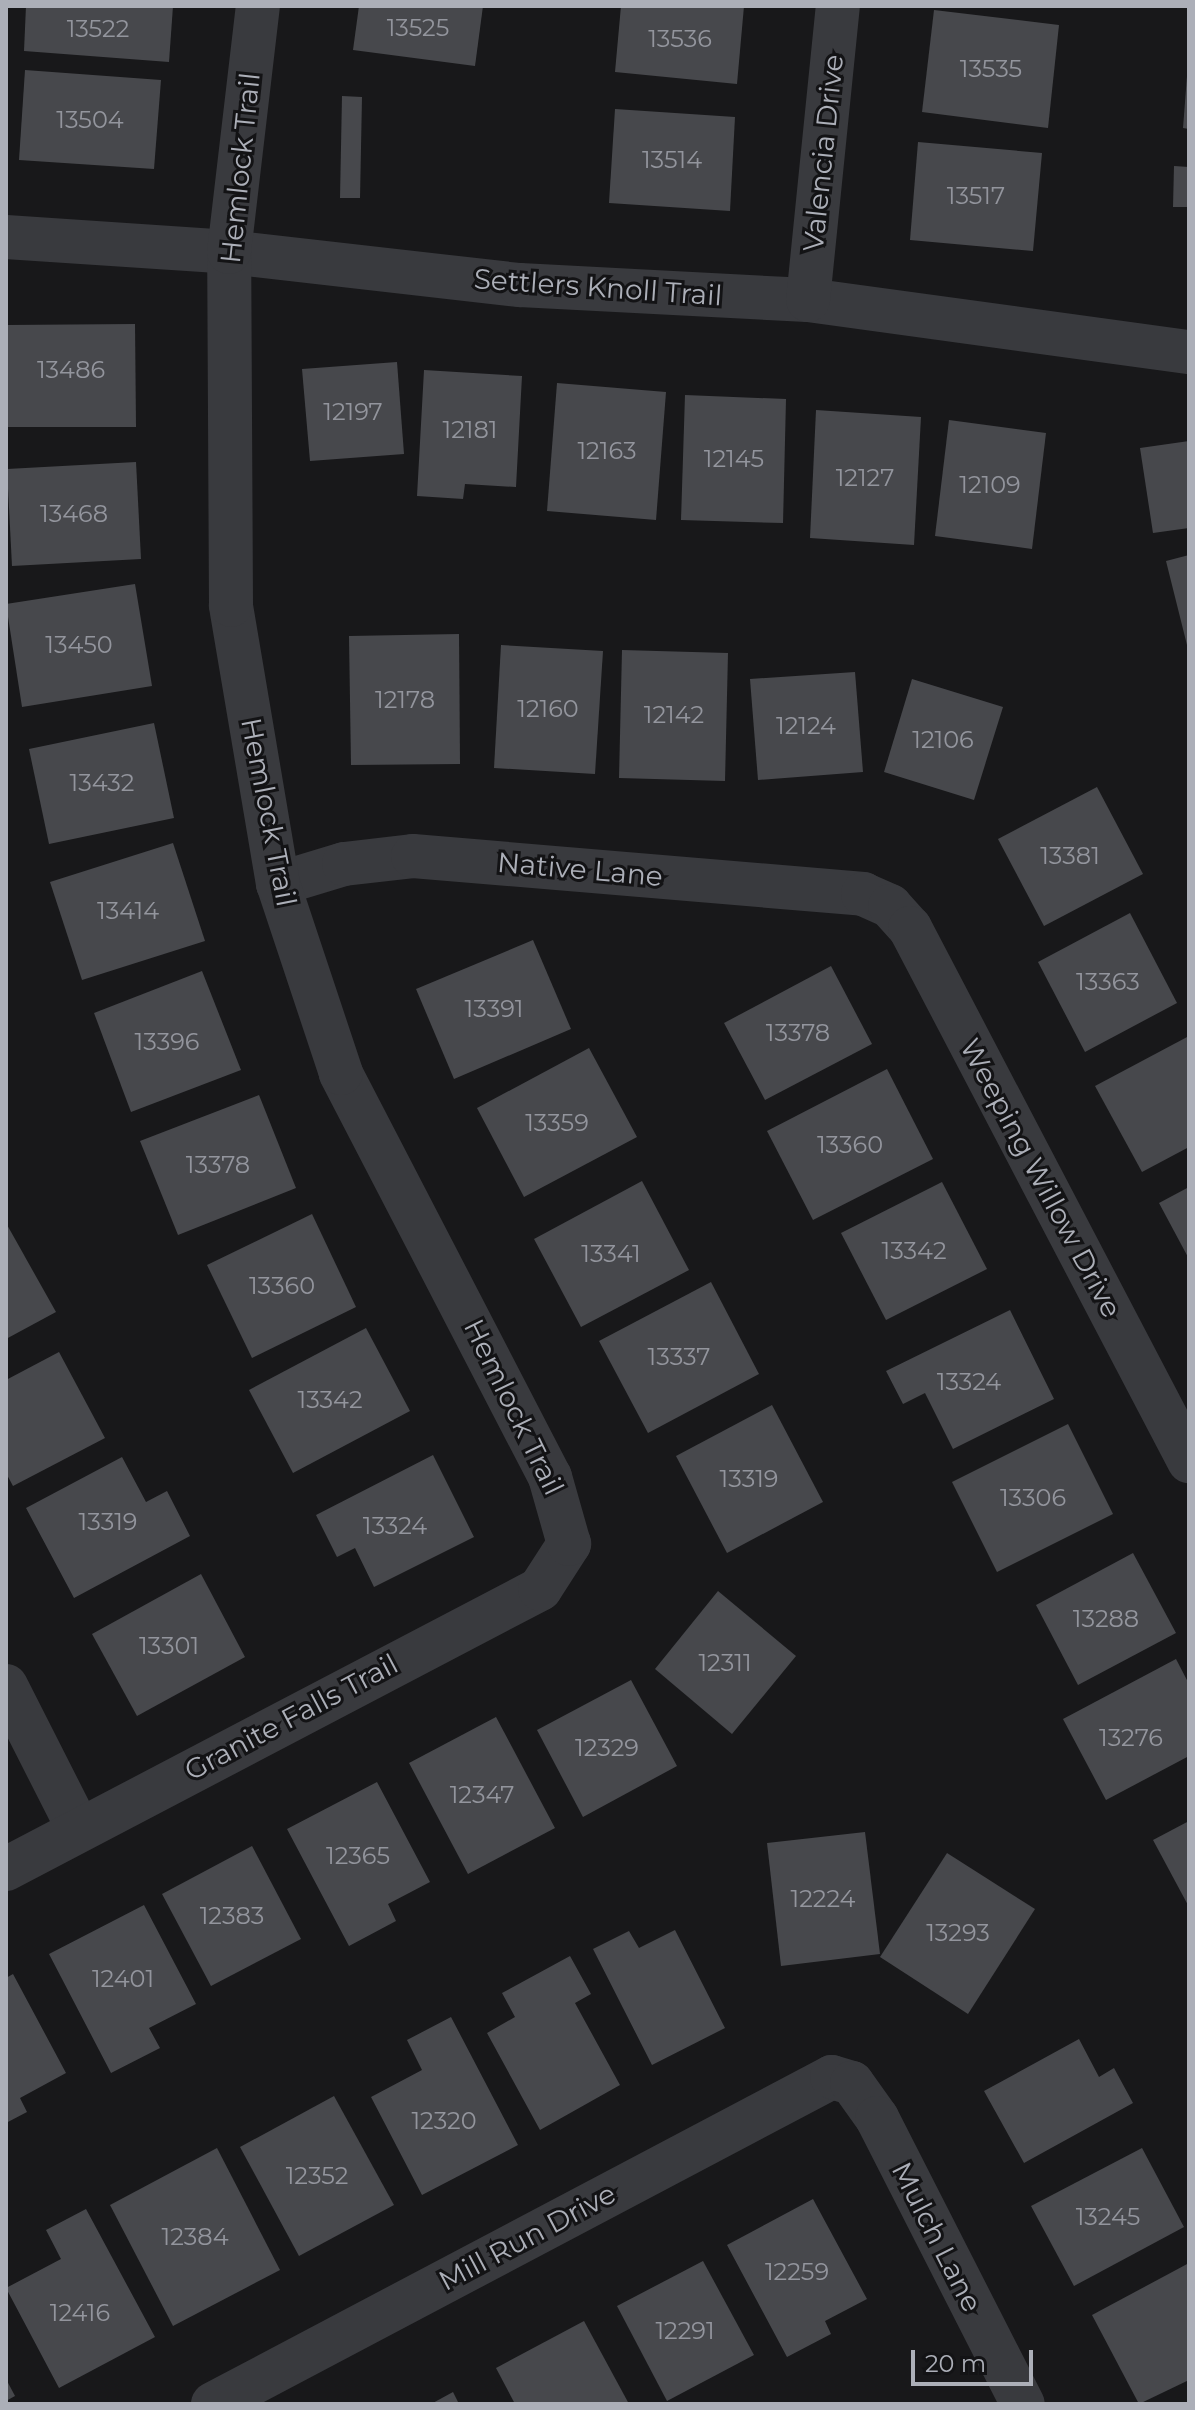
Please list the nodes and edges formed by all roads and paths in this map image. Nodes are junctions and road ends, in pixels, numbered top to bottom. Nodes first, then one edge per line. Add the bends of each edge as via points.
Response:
1 (258, 6) edge
2 (838, 6) edge
3 (6, 237) edge
4 (229, 252) junction
5 (808, 300) junction
6 (1189, 352) edge
7 (278, 884) junction
8 (883, 902) joint
9 (1189, 1461) edge
10 (567, 1557) joint
11 (6, 1686) edge
12 (79, 1830) junction
13 (6, 1869) edge
14 (843, 2077) joint
15 (213, 2404) edge
16 (1023, 2404) edge

1 - 4 street, Hemlock Trail
2 - 5 street, Valencia Drive
3 - 4 street, Settlers Knoll Trail
4 - 5 street, Settlers Knoll Trail via 520,285
4 - 7 street, Hemlock Trail via 231,605
5 - 6 street, Settlers Knoll Trail
7 - 8 street, Native Lane via 344,864 413,856 847,892
7 - 10 street, Hemlock Trail via 341,1073 562,1503 570,1529
8 - 9 street, Weeping Willow Drive via 910,928
10 - 12 street, Granite Falls Trail via 524,1599
11 - 12 street
12 - 13 street, Granite Falls Trail
14 - 15 street, Mill Run Drive via 798,2089
14 - 16 street, Mulch Lane via 877,2118

